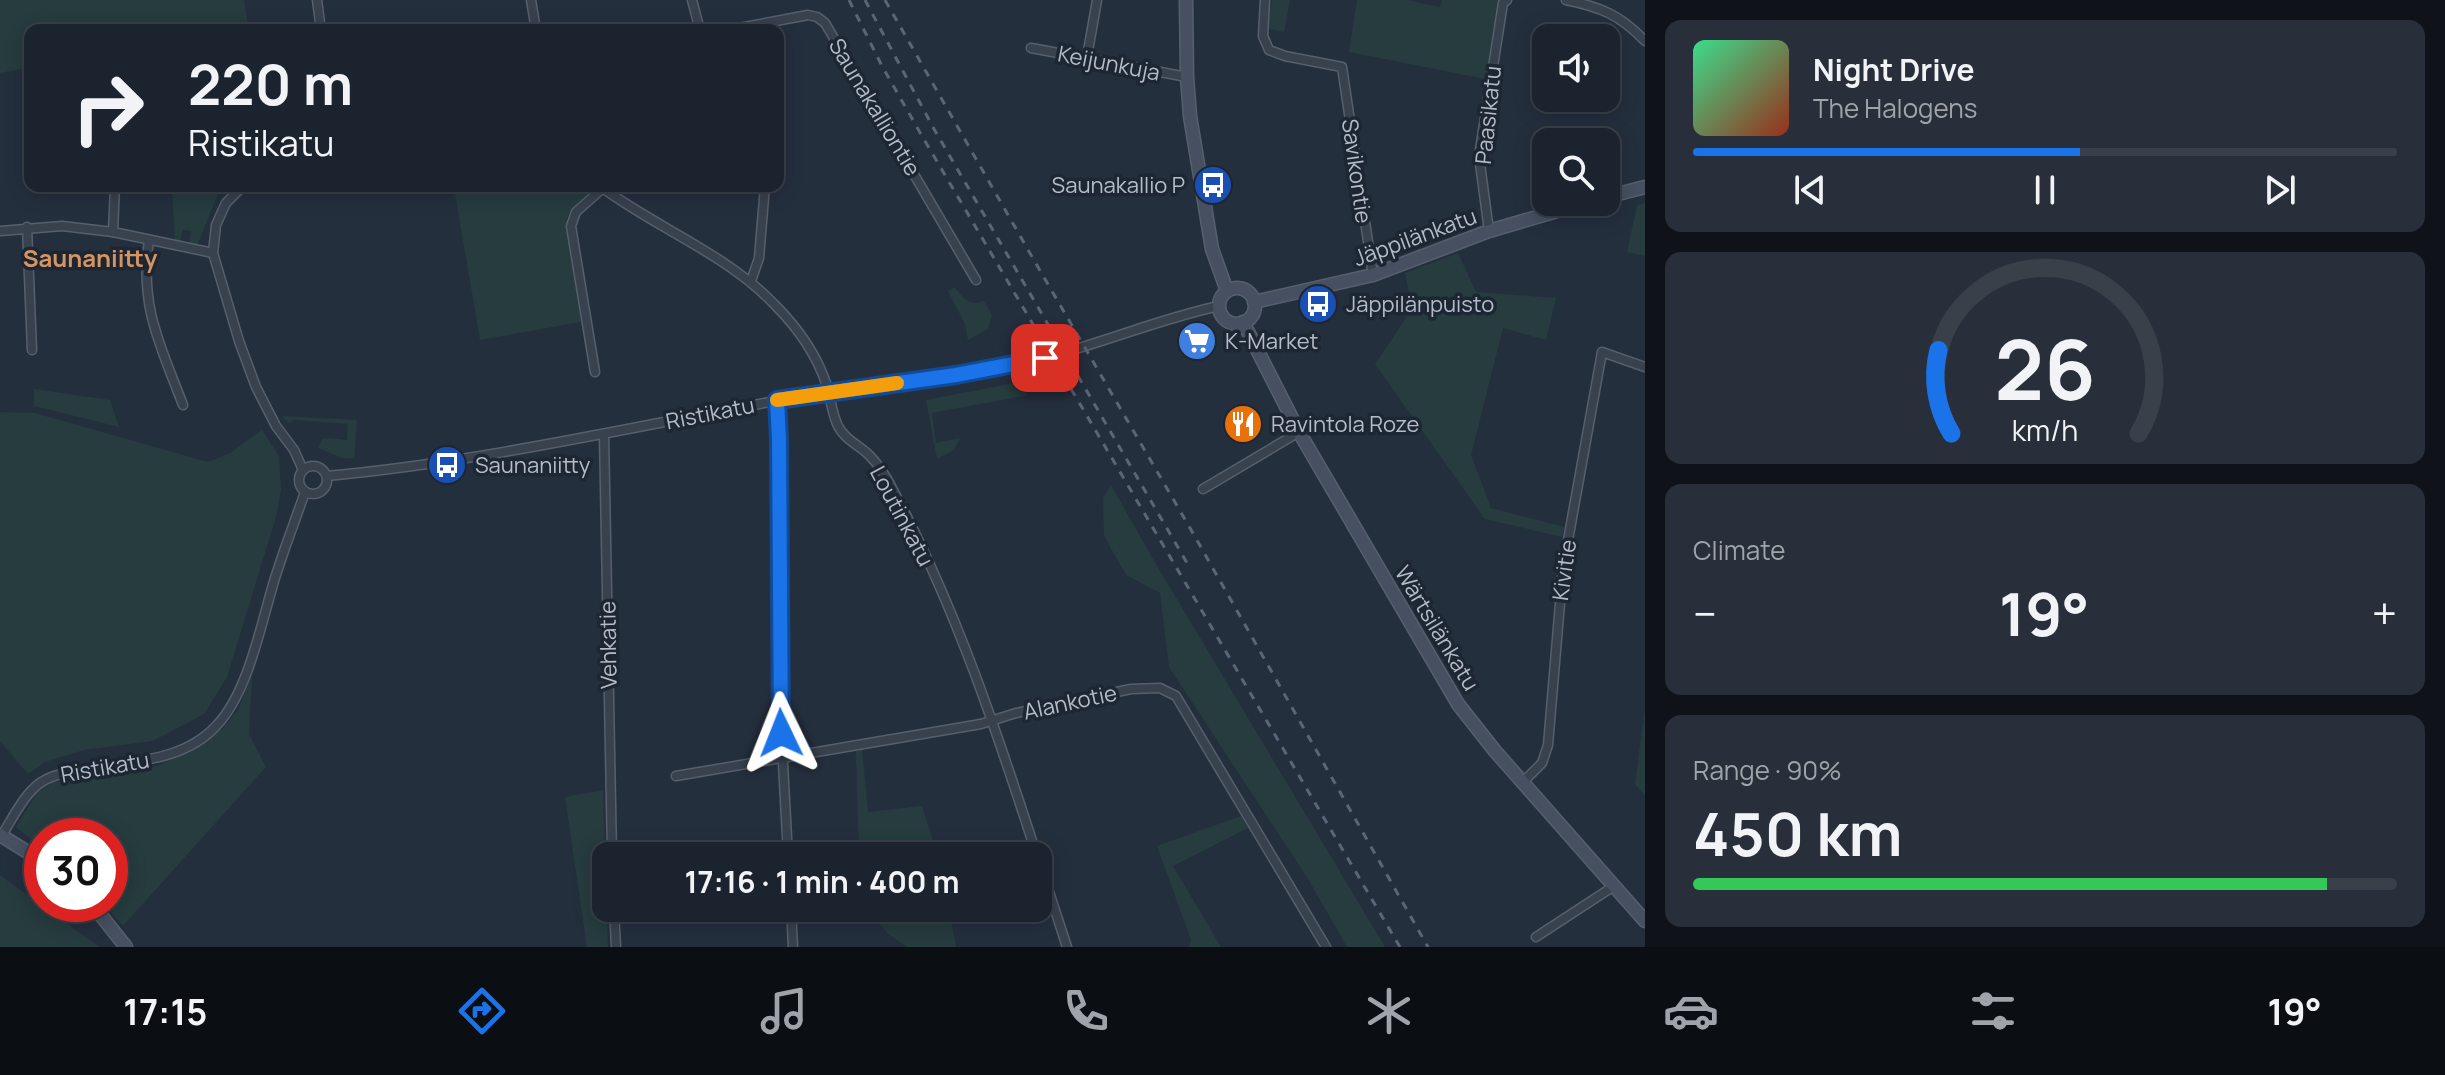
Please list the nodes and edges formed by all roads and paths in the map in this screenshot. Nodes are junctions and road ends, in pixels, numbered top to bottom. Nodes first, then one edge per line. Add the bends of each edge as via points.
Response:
1 (317, 0) edge
2 (531, 0) edge
3 (692, 0) edge
4 (1097, 0) edge
5 (1186, 0) edge
6 (1265, 0) edge
7 (1507, 0) edge
8 (1566, 0) edge
9 (320, 24) edge
10 (535, 24) edge
11 (698, 24) edge
12 (760, 24) edge
13 (1645, 41) edge
14 (1031, 48) dead end
15 (1087, 57) junction
16 (1187, 77) junction
17 (1645, 187) edge
18 (115, 192) edge
19 (237, 192) edge
20 (596, 192) edge
21 (609, 192) edge
22 (764, 192) edge
23 (1620, 193) edge
24 (1540, 216) edge
25 (27, 227) junction
26 (0, 231) edge
27 (1489, 231) junction
28 (113, 232) junction
29 (149, 241) junction
30 (213, 253) junction
31 (1373, 275) junction
32 (976, 280) dead end
33 (751, 281) junction
34 (1227, 291) junction
35 (1254, 302) junction
36 (1219, 306) junction
37 (1243, 322) junction
38 (32, 350) dead end
39 (1645, 367) edge
40 (595, 372) dead end
41 (829, 392) junction
42 (777, 400) junction
43 (183, 405) dead end
44 (1299, 432) junction
45 (604, 434) junction
46 (303, 470) junction
47 (327, 476) junction
48 (1203, 489) dead end
49 (305, 492) junction
50 (991, 721) junction
51 (783, 758) junction
52 (676, 776) dead end
53 (1523, 782) junction
54 (1, 835) edge
55 (612, 842) edge
56 (787, 842) edge
57 (1033, 842) edge
58 (24, 850) edge
59 (1614, 886) junction
60 (1052, 900) edge
61 (1645, 921) edge
62 (106, 922) edge
63 (615, 922) edge
64 (792, 922) edge
65 (1536, 937) dead end
66 (126, 947) edge
67 (616, 947) edge
68 (793, 947) edge
69 (1067, 947) edge
70 (1326, 947) edge

1 - 9 street
2 - 10 street
3 - 11 street
4 - 15 street
5 - 16 street
6 - 31 street, Savikontie via 1263,36 1269,50 1342,67
7 - 27 street, Paasikatu via 1479,156
8 - 13 street via 1607,10
12 - 32 street, Saunakalliontie via 808,15 825,23
14 - 15 street, Keijunkuja
15 - 16 street, Keijunkuja
16 - 34 street via 1212,249
17 - 23 street
18 - 28 street
19 - 30 street via 216,225
20 - 40 street via 576,212 571,226
21 - 33 street, Loutinkatu
22 - 33 street via 759,258
24 - 27 street, Jäppilänkatu
25 - 26 street
25 - 28 street
25 - 38 street
27 - 31 street, Jäppilänkatu
28 - 29 street
29 - 30 street
29 - 43 street via 150,320
30 - 46 street via 256,387
31 - 35 street, Jäppilänkatu
33 - 41 street, Loutinkatu via 799,332
34 - 35 street via 1243,289
34 - 36 street
35 - 37 street via 1251,316
36 - 37 street via 1225,319
36 - 41 street, Ristikatu via 1045,358
37 - 44 street, Wärtsilänkatu
39 - 53 street, Kivitie via 1602,352 1563,568 1548,745 1542,763
41 - 42 street, Ristikatu
41 - 50 street, Loutinkatu via 843,434 869,455 894,491 953,620
42 - 45 street, Ristikatu
42 - 51 street
44 - 48 street
44 - 53 street, Wärtsilänkatu via 1458,704
45 - 47 street, Ristikatu
45 - 55 street, Vehkatie
46 - 47 street via 319,467
46 - 49 street via 299,480
47 - 49 street via 321,492
49 - 54 street, Ristikatu via 243,681 216,727 158,759 52,776 32,789
50 - 51 street, Alankotie
50 - 57 street, Loutinkatu
50 - 70 street, Alankotie via 1131,689 1160,688 1176,696
51 - 52 street, Alankotie
51 - 56 street
53 - 59 street, Wärtsilänkatu
54 - 58 street
59 - 61 street, Wärtsilänkatu
59 - 65 street
60 - 69 street, Loutinkatu
62 - 66 street
63 - 67 street
64 - 68 street

